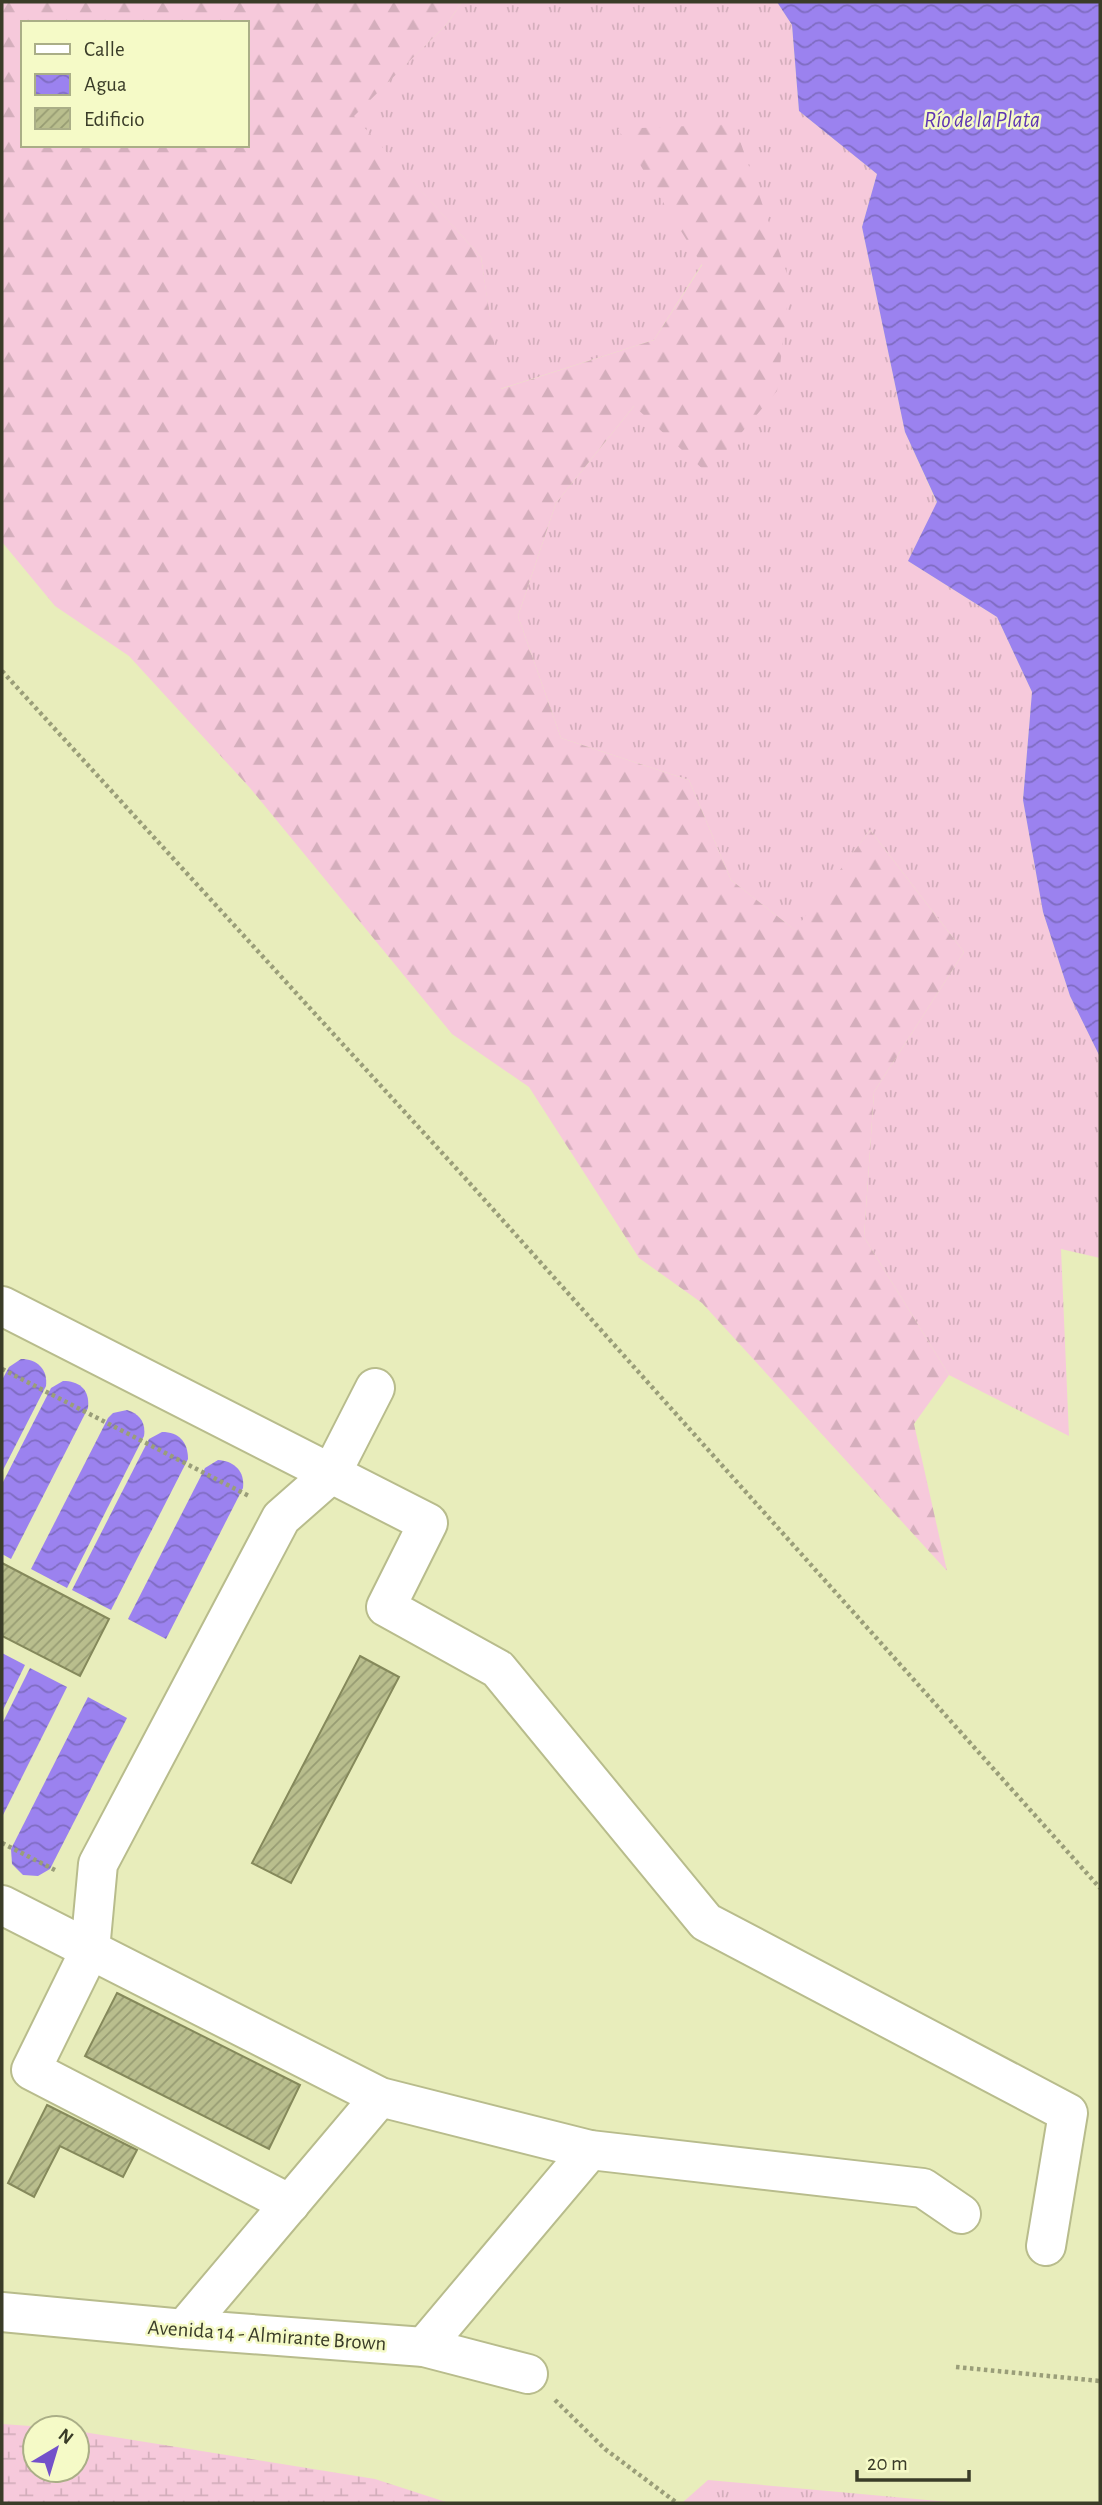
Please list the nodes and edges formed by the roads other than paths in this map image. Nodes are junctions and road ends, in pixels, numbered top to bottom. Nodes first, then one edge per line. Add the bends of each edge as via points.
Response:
1 (2, 1306) edge
2 (375, 1388) dead end
3 (331, 1474) junction
4 (2, 1905) edge
5 (90, 1950) junction
6 (380, 2097) junction
7 (590, 2150) junction
8 (290, 2204) junction
9 (961, 2214) dead end
10 (1046, 2246) dead end
11 (2, 2312) edge
12 (184, 2329) junction
13 (424, 2347) junction
14 (528, 2374) road end

1 - 3 street
2 - 3 street
3 - 5 street via 281,1518 98,1864
3 - 10 street via 428,1523 386,1608 498,1669 706,1922 1068,2113
4 - 5 street
5 - 6 street
5 - 8 street via 31,2070
6 - 7 street
6 - 8 street
7 - 9 street via 923,2188
7 - 13 street
8 - 12 street
11 - 12 street, Avenida 14 - Almirante Brown
12 - 13 street, Avenida 14 - Almirante Brown
13 - 14 street, Avenida 14 - Almirante Brown

